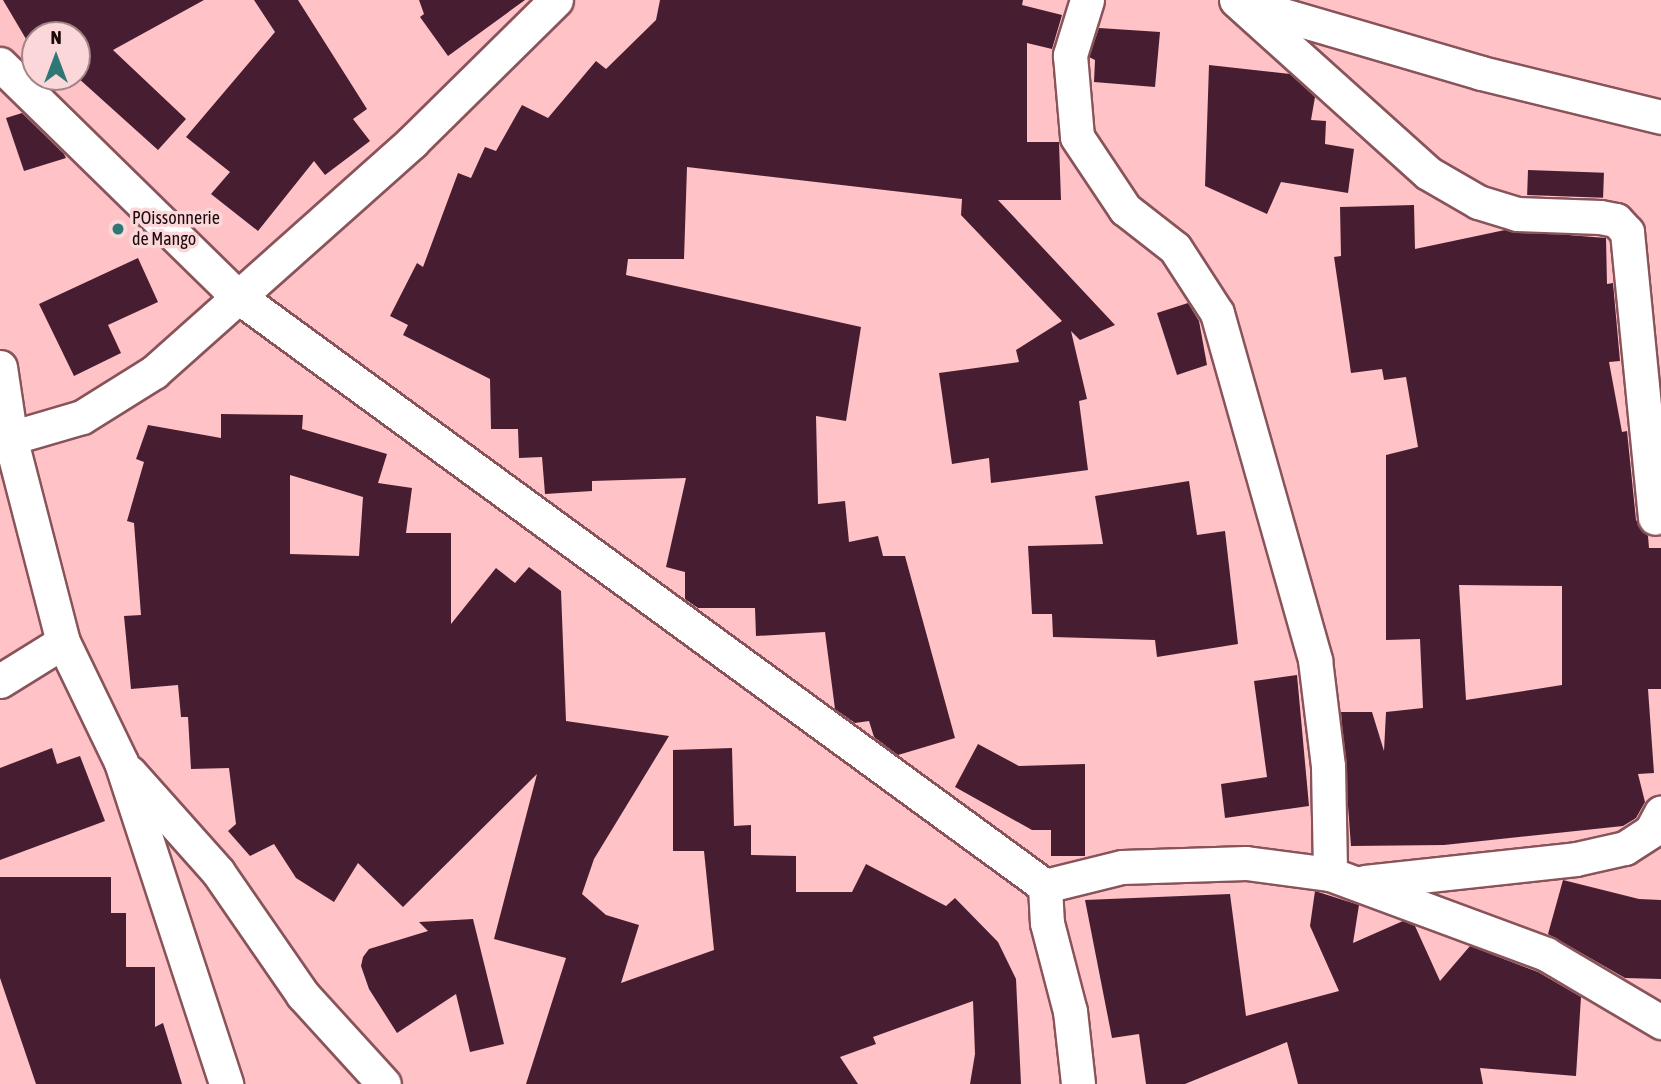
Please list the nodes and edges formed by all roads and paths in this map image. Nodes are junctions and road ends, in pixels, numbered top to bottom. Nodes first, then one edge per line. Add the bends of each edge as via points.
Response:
1 (556, 0) edge
2 (1087, 0) edge
3 (1234, 1) edge
4 (0, 64) edge
5 (1661, 117) edge
6 (236, 295) junction
7 (0, 367) edge
8 (5, 441) edge
9 (1655, 518) dead end
10 (63, 642) junction
11 (0, 681) edge
12 (121, 762) junction
13 (1661, 812) edge
14 (1345, 878) junction
15 (1045, 886) junction
16 (1661, 1022) edge
17 (226, 1084) edge
18 (384, 1084) edge
19 (1078, 1084) edge

1 - 6 street via 412,142
2 - 14 street via 1070,55 1077,136 1125,209 1175,248 1217,313 1315,660
3 - 5 street via 1480,73
3 - 9 street via 1375,121 1428,173 1478,202 1545,219 1616,220 1627,232
4 - 6 street
6 - 8 street via 154,372 82,417
6 - 15 street
7 - 8 street
8 - 10 street
10 - 11 street
10 - 12 street
12 - 17 street
12 - 18 street via 218,872 303,995
13 - 14 street via 1651,831 1625,848 1588,856
14 - 15 street via 1246,863 1122,867
14 - 16 street via 1546,954
15 - 19 street via 1047,923 1070,1011

